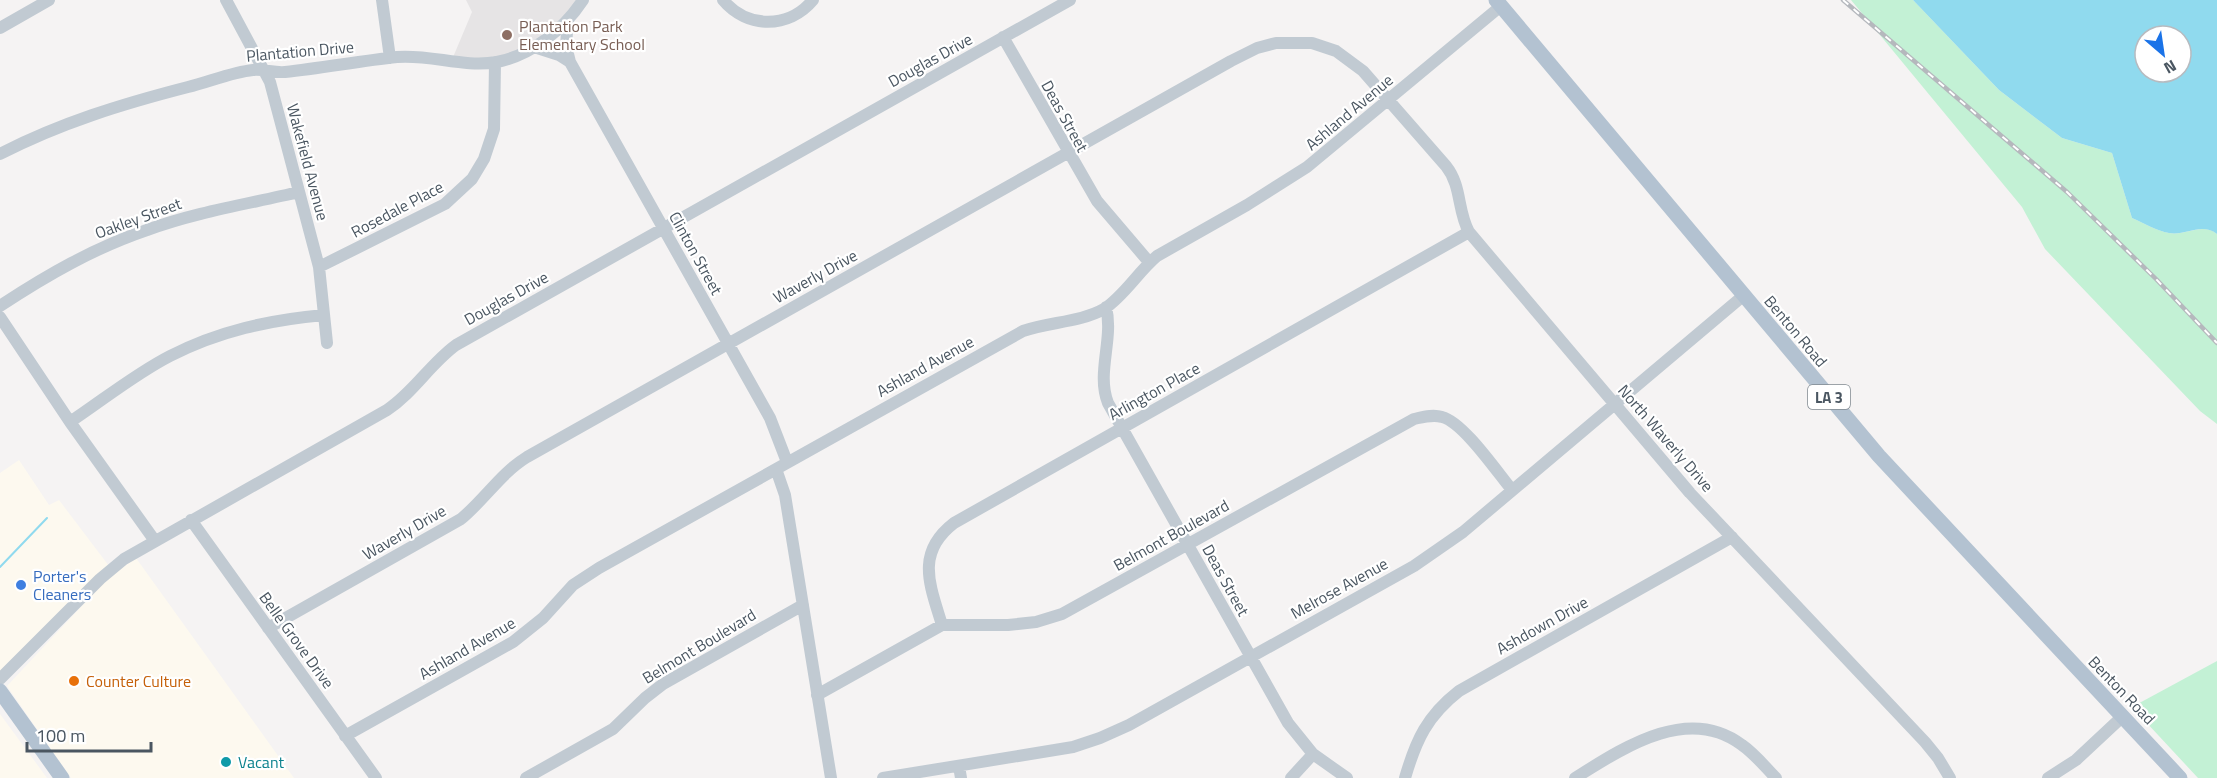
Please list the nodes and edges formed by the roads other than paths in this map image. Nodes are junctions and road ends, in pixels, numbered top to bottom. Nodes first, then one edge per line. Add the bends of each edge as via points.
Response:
1 (49, 0) edge
2 (225, 0) edge
3 (382, 0) edge
4 (583, 0) edge
5 (723, 0) edge
6 (813, 0) edge
7 (1070, 0) edge
8 (1498, 3) edge
9 (568, 19) junction
10 (0, 28) edge
11 (1003, 38) junction
12 (534, 47) junction
13 (390, 58) junction
14 (495, 62) junction
15 (570, 62) junction
16 (265, 70) junction
17 (1389, 100) junction
18 (1067, 153) junction
19 (0, 154) edge
20 (299, 192) junction
21 (664, 229) junction
22 (1469, 232) junction
23 (1149, 262) junction
24 (319, 267) junction
25 (1743, 296) junction
26 (0, 306) edge
27 (1106, 307) junction
28 (324, 315) junction
29 (0, 317) edge
30 (327, 343) dead end
31 (728, 344) junction
32 (1615, 403) junction
33 (70, 422) junction
34 (1122, 428) junction
35 (787, 462) junction
36 (776, 469) junction
37 (1512, 490) junction
38 (191, 520) junction
39 (1732, 537) junction
40 (155, 541) junction
41 (1188, 545) junction
42 (803, 605) junction
43 (942, 625) junction
44 (268, 628) junction
45 (1250, 657) junction
46 (0, 679) edge
47 (0, 691) edge
48 (817, 694) junction
49 (2122, 717) junction
50 (345, 736) junction
51 (1313, 754) junction
52 (960, 772) edge
53 (62, 778) edge
54 (376, 778) edge
55 (526, 778) edge
56 (831, 778) edge
57 (883, 778) edge
58 (1291, 778) edge
59 (1347, 778) edge
60 (1405, 778) edge
61 (1575, 778) edge
62 (1776, 778) edge
63 (1950, 778) edge
64 (2048, 778) edge
65 (2180, 778) edge

1 - 10 street
2 - 16 street, Wakefield Avenue
3 - 13 street
4 - 9 street, Plantation Drive
5 - 6 street via 742,17 766,22 797,15
7 - 11 street, Douglas Drive
8 - 17 street, Ashland Avenue
8 - 25 main road, Benton Road / LA 3
9 - 12 street, Plantation Drive
9 - 15 street, Clinton Street via 566,46
11 - 18 street, Deas Street
11 - 21 street, Douglas Drive
12 - 14 street, Plantation Drive
12 - 15 street
13 - 14 street, Plantation Drive via 465,64
13 - 16 street, Plantation Drive via 282,72
14 - 24 street, Rosedale Place via 494,129 472,179 445,204
15 - 21 street, Clinton Street
16 - 19 street, Plantation Drive via 100,111
16 - 20 street, Wakefield Avenue
17 - 18 street, Waverly Drive via 1363,70 1335,51 1312,43 1276,43 1247,53
17 - 22 street, North Waverly Drive via 1452,173
17 - 23 street, Ashland Avenue via 1296,175
18 - 23 street, Deas Street via 1097,201
18 - 31 street, Waverly Drive
20 - 24 street, Wakefield Avenue
20 - 26 street, Oakley Street via 198,215 130,236 67,264
21 - 31 street, Clinton Street
21 - 38 street, Douglas Drive via 467,339 441,357 387,410
22 - 32 street, North Waverly Drive
22 - 34 street, Arlington Place
23 - 27 street, Ashland Avenue
24 - 28 street, Wakefield Avenue
25 - 32 street, Melrose Avenue
25 - 49 main road, Benton Road / LA 3 via 1879,456
27 - 34 street, Deas Street via 1109,323 1104,390
27 - 35 street, Ashland Avenue via 1089,316 1023,331
28 - 30 street, Wakefield Avenue
28 - 33 street via 248,326 188,348 153,366
29 - 33 street
31 - 35 street, Clinton Street via 770,418
31 - 44 street, Waverly Drive via 527,457 508,470 461,519
32 - 37 street, Melrose Avenue
32 - 39 street, North Waverly Drive
33 - 40 street
34 - 41 street, Deas Street
34 - 43 street, Arlington Place via 963,517 941,534 928,567
35 - 36 street, Ashland Avenue
36 - 42 street via 785,495
36 - 50 street, Ashland Avenue via 580,580 513,642
37 - 41 street, Belmont Boulevard via 1459,427 1444,417 1426,416 1390,430
37 - 45 street, Melrose Avenue via 1424,559
38 - 40 street, Douglas Drive
38 - 44 street, Belle Grove Drive
39 - 60 street, Ashdown Drive via 1460,692 1420,734
39 - 63 street, North Waverly Drive via 1925,742
40 - 46 street, Douglas Drive via 108,572
41 - 43 street, Belmont Boulevard via 1052,618 1008,625
41 - 45 street, Deas Street
42 - 48 street
42 - 55 street, Belmont Boulevard via 663,684 613,729
43 - 48 street, Belmont Boulevard
44 - 50 street, Belle Grove Drive
45 - 51 street, Deas Street via 1288,723
45 - 52 street, Melrose Avenue via 1100,738
47 - 53 main road
48 - 56 street
49 - 64 street via 2076,760
49 - 65 main road, Benton Road / LA 3
50 - 54 street, Belle Grove Drive
51 - 58 street
51 - 59 street, Deas Street
52 - 57 street, Melrose Avenue
61 - 62 street via 1654,734 1690,728 1736,741

